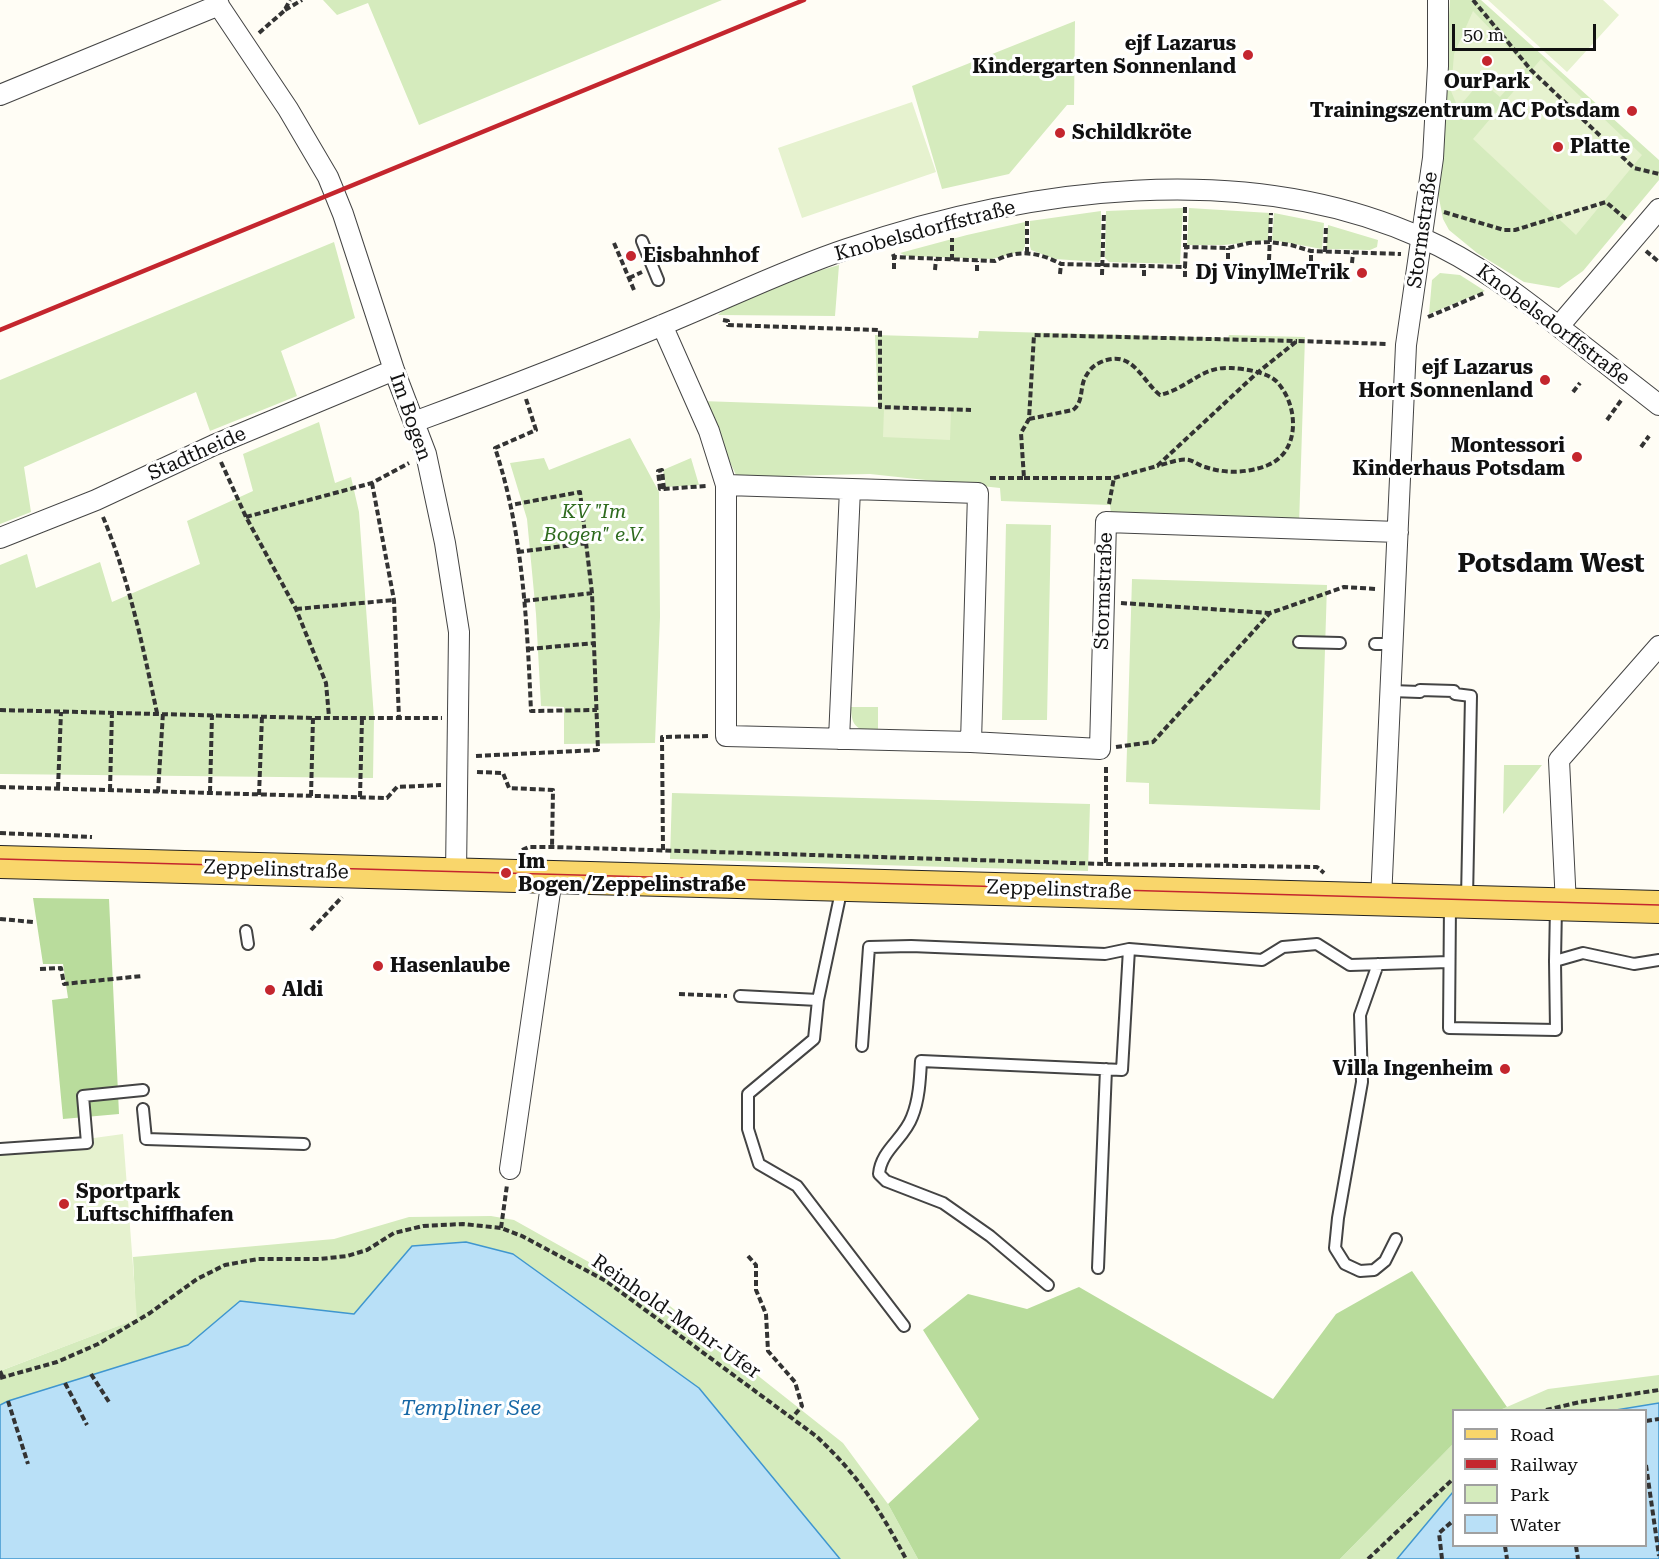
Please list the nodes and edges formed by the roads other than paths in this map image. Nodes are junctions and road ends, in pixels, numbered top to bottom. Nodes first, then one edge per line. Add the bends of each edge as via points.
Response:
1 (1438, 0) edge
2 (217, 3) edge
3 (0, 95) edge
4 (1659, 208) edge
5 (642, 241) dead end
6 (1421, 246) junction
7 (658, 280) dead end
8 (662, 325) junction
9 (1558, 326) junction
10 (394, 370) junction
11 (1659, 405) edge
12 (414, 422) junction
13 (726, 485) junction
14 (850, 489) junction
15 (1398, 532) junction
16 (0, 538) edge
17 (1299, 642) dead end
18 (1340, 643) dead end
19 (1659, 646) edge
20 (1391, 691) junction
21 (840, 739) junction
22 (971, 742) junction
23 (0, 862) edge
24 (552, 862) junction
25 (456, 874) junction
26 (843, 884) junction
27 (1381, 900) junction
28 (1459, 902) junction
29 (1561, 904) junction
30 (1659, 907) edge
31 (246, 931) dead end
32 (248, 944) dead end
33 (1130, 949) junction
34 (1659, 960) edge
35 (1555, 961) junction
36 (1449, 962) junction
37 (1378, 964) junction
38 (740, 996) road end
39 (818, 1000) junction
40 (862, 1046) dead end
41 (1106, 1069) junction
42 (143, 1090) dead end
43 (143, 1109) dead end
44 (304, 1144) dead end
45 (0, 1149) edge
46 (510, 1169) road end
47 (1396, 1239) dead end
48 (1098, 1268) dead end
49 (1048, 1285) dead end
50 (904, 1326) dead end

1 - 6 street, Stormstraße via 1436,111
2 - 3 street
2 - 10 street, Im Bogen via 328,177
4 - 9 street
5 - 7 lane
6 - 8 street, Knobelsdorffstraße via 1326,205 1272,194 1185,189 1105,193 1028,204 888,236 787,272
6 - 9 street, Knobelsdorffstraße via 1504,285
6 - 15 street, Stormstraße via 1406,345
8 - 12 street, Knobelsdorffstraße
8 - 13 street via 709,431
9 - 11 street, Knobelsdorffstraße
10 - 12 street, Im Bogen
10 - 16 street, Stadtheide
12 - 25 street, Im Bogen via 426,454 459,632
13 - 14 street
13 - 21 street via 726,736
14 - 21 street
14 - 22 street via 978,493
15 - 20 street, Stormstraße via 1395,590 1384,644
15 - 22 street, Stormstraße via 1106,522 1101,749
17 - 18 lane
19 - 29 street via 1559,760
20 - 27 street, Stormstraße
20 - 28 lane via 1471,696
21 - 22 street
23 - 25 main road, Zeppelinstraße
24 - 25 main road, Zeppelinstraße
24 - 26 main road, Zeppelinstraße
24 - 46 street
26 - 27 main road, Zeppelinstraße
26 - 39 lane
27 - 28 main road, Zeppelinstraße
28 - 29 main road, Zeppelinstraße
28 - 36 lane
29 - 30 main road, Zeppelinstraße
29 - 35 lane
31 - 32 lane
33 - 37 lane via 1262,960 1284,947 1317,944 1350,964
33 - 40 lane via 1105,954 868,947
33 - 41 lane via 1122,1070
34 - 35 lane via 1634,963 1583,953
35 - 36 lane via 1556,1030 1449,1028
36 - 37 lane
37 - 47 lane via 1360,1014 1362,1082 1335,1248 1345,1264 1360,1271 1374,1270 1385,1261
38 - 39 lane
39 - 50 lane via 814,1039 748,1094 748,1129 759,1164 797,1186
41 - 48 lane
41 - 49 lane via 921,1061 912,1118 880,1163 879,1174 886,1180 943,1203
42 - 45 lane via 83,1096 87,1143
43 - 44 lane via 146,1139

